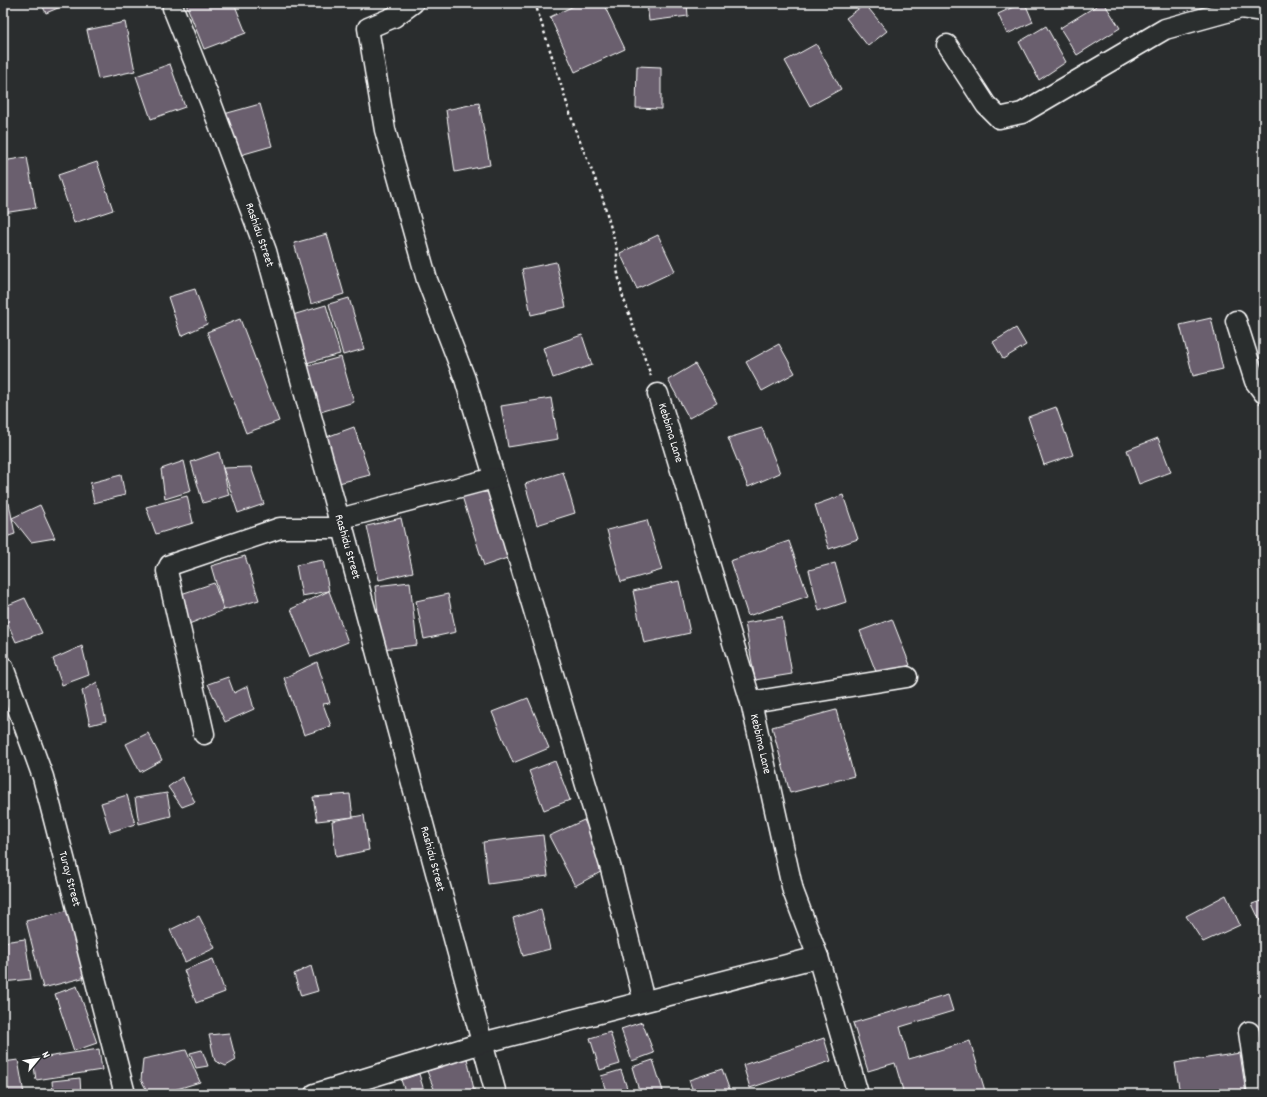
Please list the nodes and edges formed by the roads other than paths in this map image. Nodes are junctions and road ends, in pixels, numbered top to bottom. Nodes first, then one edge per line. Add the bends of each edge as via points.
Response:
1 (414, 3) edge
2 (173, 8) dead end
3 (1264, 12) edge
4 (947, 45) dead end
5 (1236, 321) dead end
6 (1264, 393) edge
7 (658, 394) road end
8 (494, 478) junction
9 (341, 523) junction
10 (3, 667) edge
11 (907, 677) dead end
12 (751, 702) junction
13 (204, 734) dead end
14 (818, 957) junction
15 (644, 1001) junction
16 (1249, 1032) dead end
17 (482, 1043) junction
18 (125, 1094) edge
19 (316, 1094) edge
20 (496, 1094) edge
21 (858, 1094) edge
22 (1258, 1094) edge

1 - 8 street via 394,17 368,28 385,130 427,280 464,379
2 - 9 street, Rashidu Street via 266,251
3 - 4 street via 1241,8 1165,29 1022,113 1000,118 986,105
5 - 6 street via 1255,381
7 - 12 street, Kebbima Lane
8 - 9 street
8 - 15 street via 610,869
9 - 13 street via 280,528 168,567
9 - 17 street, Rashidu Street
10 - 18 street, Turay Street via 43,777
11 - 12 street
12 - 14 street, Kebbima Lane via 793,891
14 - 15 street
14 - 21 street, Kebbima Lane
15 - 17 street
16 - 22 street
17 - 19 street
17 - 20 street, Rashidu Street

